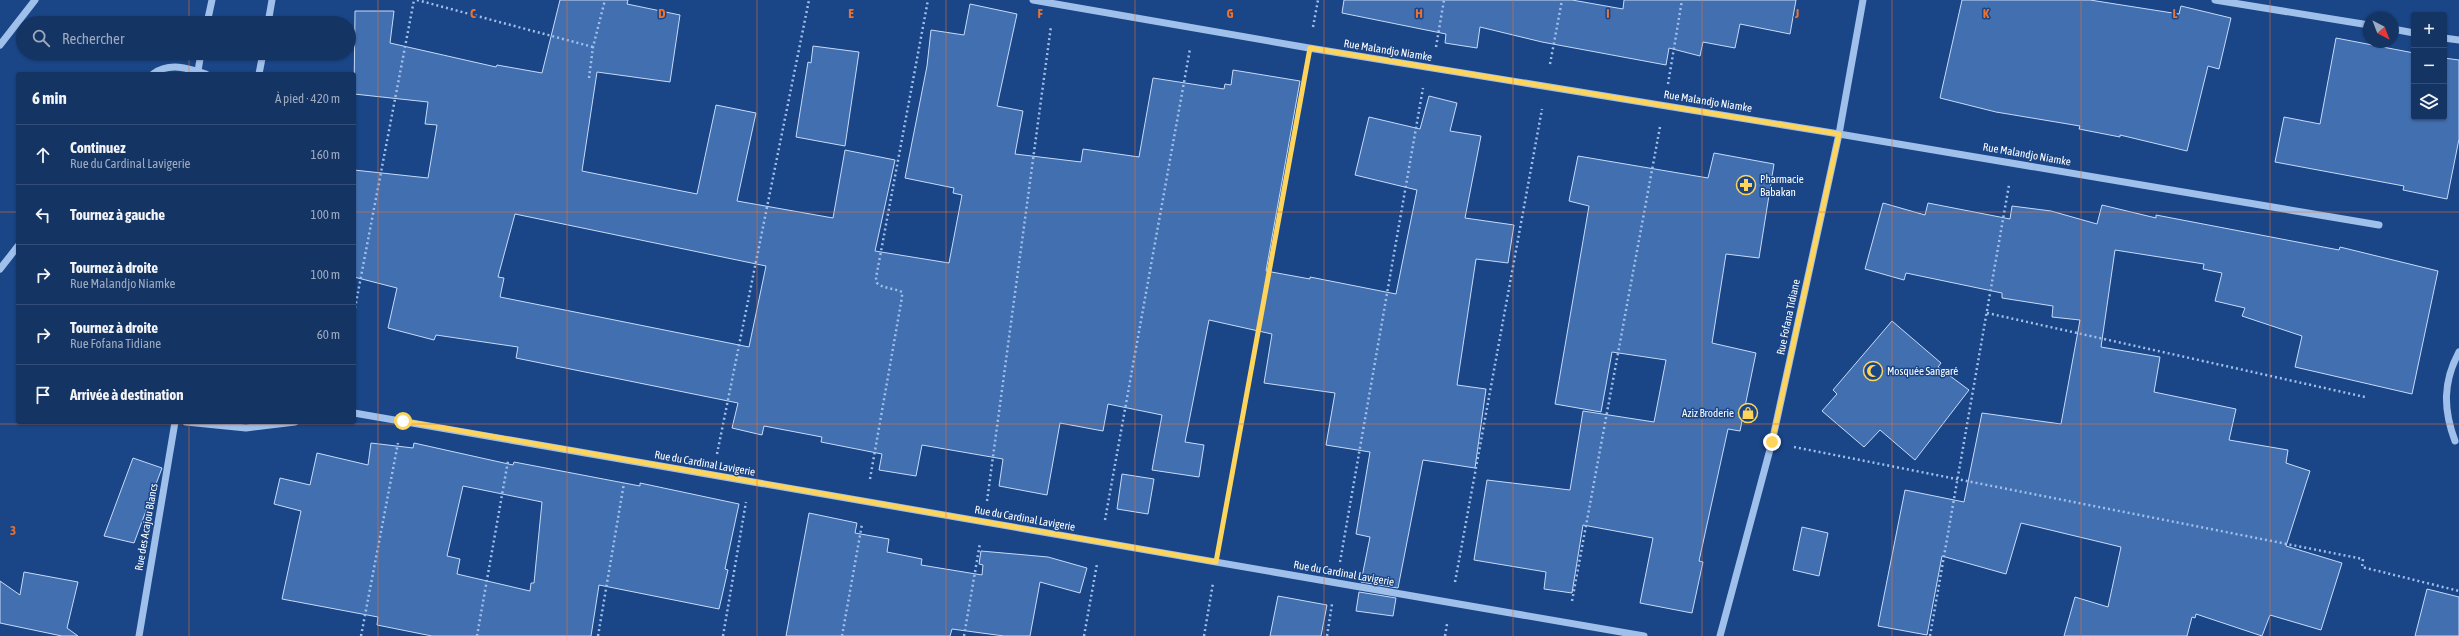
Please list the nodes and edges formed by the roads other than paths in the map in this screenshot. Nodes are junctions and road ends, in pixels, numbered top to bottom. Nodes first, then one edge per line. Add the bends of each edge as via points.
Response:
1 (35, 0) edge
2 (212, 0) edge
3 (272, 0) edge
4 (1033, 0) edge
5 (1863, 0) edge
6 (2215, 0) edge
7 (23, 16) edge
8 (209, 16) edge
9 (269, 16) edge
10 (16, 24) edge
11 (2363, 24) edge
12 (2399, 30) edge
13 (2411, 32) edge
14 (2447, 38) edge
15 (2459, 40) edge
16 (0, 45) edge
17 (200, 60) edge
18 (262, 60) edge
19 (198, 71) joint
20 (156, 72) edge
21 (259, 72) edge
22 (1839, 134) junction
23 (2379, 225) dead end
24 (16, 249) edge
25 (0, 269) edge
26 (2459, 352) edge
27 (356, 413) edge
28 (175, 424) edge
29 (206, 424) edge
30 (279, 424) edge
31 (2455, 441) dead end
32 (139, 636) edge
33 (1644, 636) edge
34 (1720, 636) edge

1 - 7 street
2 - 8 street
3 - 9 street
4 - 22 street, Rue Malandjo Niamke via 1194,29
5 - 22 street, Rue Fofana Tidiane
6 - 11 street
10 - 16 street
12 - 13 street
14 - 15 street
17 - 19 street
18 - 21 street
19 - 20 street via 171,66 163,67
22 - 23 street, Rue Malandjo Niamke
22 - 34 street, Rue Fofana Tidiane via 1772,442
24 - 25 street
26 - 31 street via 2447,384 2445,404 2448,423
27 - 33 street, Rue du Cardinal Lavigerie
28 - 32 street, Rue des Acajou Blancs
29 - 30 street via 246,428

